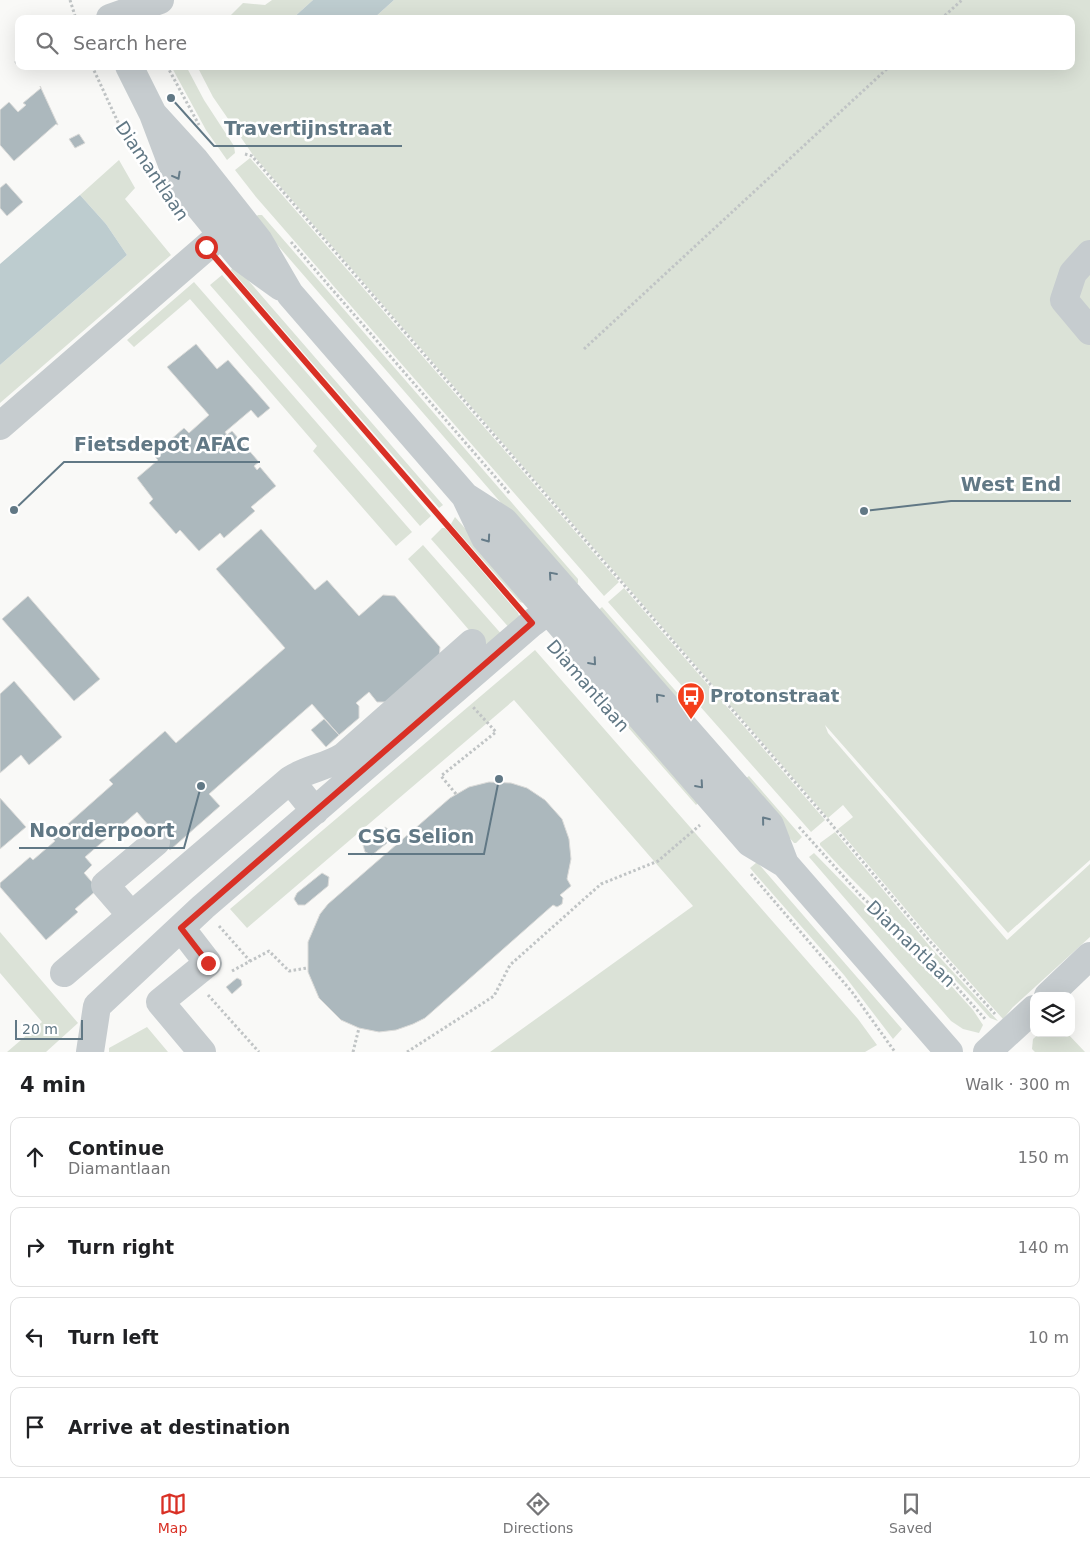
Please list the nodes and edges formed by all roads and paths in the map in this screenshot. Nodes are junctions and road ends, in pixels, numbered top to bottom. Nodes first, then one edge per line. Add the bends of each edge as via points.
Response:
1 (70, 0) edge
2 (160, 0) edge
3 (962, 0) edge
4 (108, 12) edge
5 (75, 15) edge
6 (945, 15) edge
7 (94, 70) edge
8 (131, 70) edge
9 (169, 70) edge
10 (886, 70) edge
11 (182, 97) dead end
12 (245, 154) dead end
13 (148, 170) dead end
14 (231, 226) junction
15 (288, 239) dead end
16 (1090, 254) edge
17 (246, 292) dead end
18 (1090, 331) edge
19 (584, 349) dead end
20 (0, 426) edge
21 (515, 500) dead end
22 (454, 533) dead end
23 (558, 602) junction
24 (472, 643) dead end
25 (472, 705) dead end
26 (290, 780) junction
27 (456, 794) dead end
28 (315, 811) junction
29 (792, 819) dead end
30 (700, 825) dead end
31 (156, 842) dead end
32 (749, 872) dead end
33 (131, 915) junction
34 (214, 920) dead end
35 (181, 928) junction
36 (1090, 956) edge
37 (250, 961) junction
38 (307, 968) dead end
39 (199, 969) junction
40 (64, 973) dead end
41 (1052, 992) edge
42 (1030, 1013) edge
43 (359, 1028) dead end
44 (1000, 1040) edge
45 (90, 1052) edge
46 (202, 1052) edge
47 (259, 1052) edge
48 (353, 1052) edge
49 (407, 1052) edge
50 (895, 1052) edge
51 (949, 1052) edge

1 - 5 path
2 - 4 street
3 - 6 path
7 - 13 path, Diamantlaan via 122,131
8 - 14 street, Diamantlaan via 153,114 176,174
9 - 11 path
10 - 19 path
12 - 44 path via 252,156 763,745 926,937
14 - 20 street
14 - 23 street, Diamantlaan via 242,258 290,294 465,496 504,521
15 - 21 path
16 - 18 street via 1073,273 1064,300
17 - 22 path
23 - 28 street
23 - 51 street, Diamantlaan via 770,825 784,864
24 - 26 street via 344,756 320,769 305,770
25 - 27 path via 496,732 441,776
26 - 28 street
26 - 33 street
28 - 35 street
29 - 44 path, Diamantlaan via 862,897 937,965
30 - 49 path via 658,860 603,883 510,965 494,996
31 - 33 street via 105,885
32 - 50 path via 852,992
33 - 40 street
34 - 37 path
35 - 39 street
35 - 45 street via 97,1006
36 - 41 street
37 - 38 path via 269,951 289,971
37 - 39 path via 223,976
39 - 46 street via 160,1002
39 - 47 path
42 - 44 street
43 - 48 path

